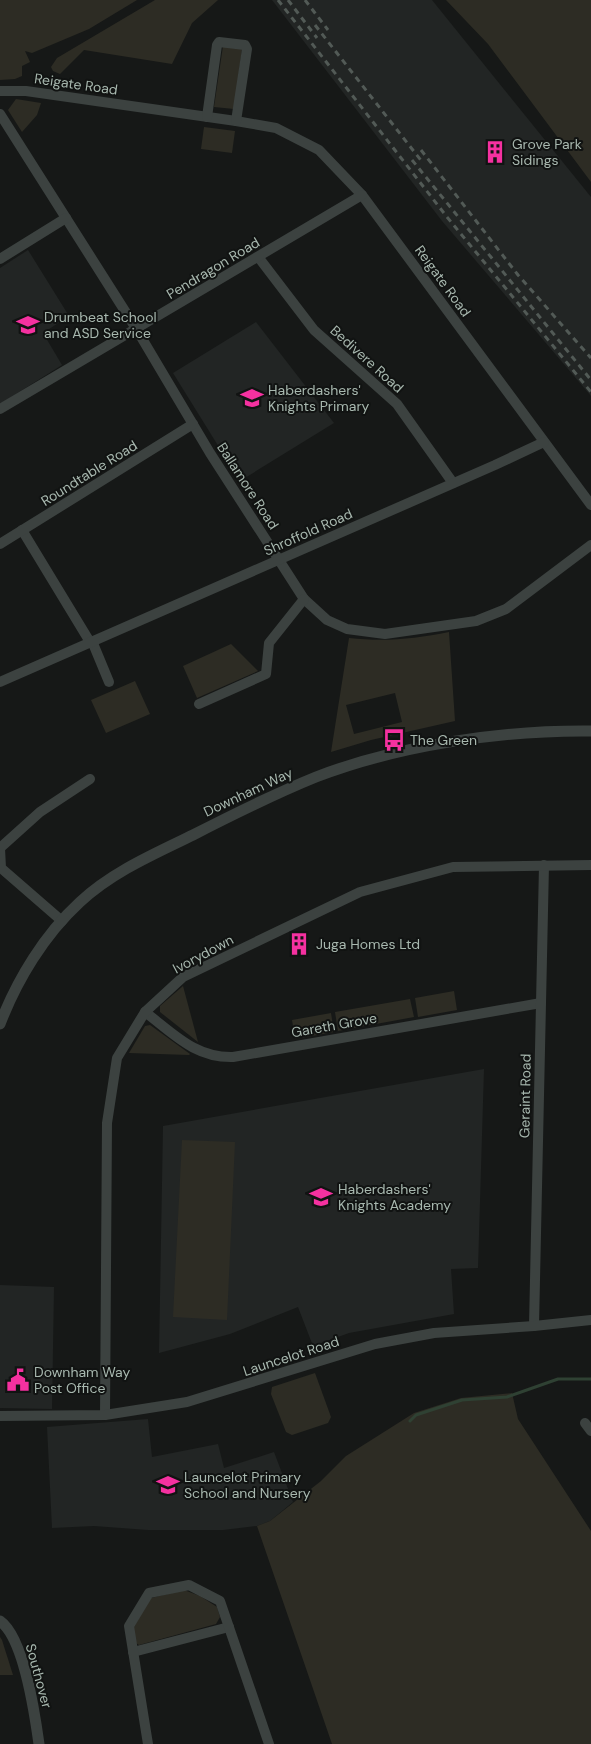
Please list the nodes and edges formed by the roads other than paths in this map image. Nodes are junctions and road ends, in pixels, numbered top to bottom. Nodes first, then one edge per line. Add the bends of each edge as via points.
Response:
1 (0, 91) edge
2 (0, 114) edge
3 (207, 117) junction
4 (236, 121) junction
5 (362, 195) junction
6 (66, 218) junction
7 (259, 258) junction
8 (0, 259) edge
9 (137, 330) junction
10 (0, 409) edge
11 (193, 424) junction
12 (544, 442) junction
13 (453, 483) junction
14 (591, 505) edge
15 (22, 530) junction
16 (0, 544) edge
17 (591, 545) edge
18 (280, 560) junction
19 (304, 599) junction
20 (91, 642) junction
21 (0, 682) edge
22 (109, 682) dead end
23 (199, 704) dead end
24 (591, 731) edge
25 (90, 779) dead end
26 (544, 865) junction
27 (591, 865) edge
28 (62, 921) junction
29 (541, 1003) junction
30 (145, 1012) junction
31 (0, 1024) edge
32 (591, 1320) edge
33 (534, 1326) junction
34 (105, 1415) junction
35 (0, 1416) edge
36 (0, 1621) edge
37 (230, 1627) junction
38 (133, 1652) junction
39 (39, 1744) edge
40 (148, 1744) edge
41 (269, 1744) edge

1 - 3 street, Reigate Road via 26,91
2 - 6 street, Ballamore Road
3 - 4 street, Reigate Road
3 - 4 street via 217,45 224,41 245,45 247,49
4 - 5 street, Reigate Road via 276,128 319,150
5 - 7 street, Pendragon Road
5 - 12 street, Reigate Road
6 - 8 street
6 - 9 street, Ballamore Road
7 - 9 street, Pendragon Road
7 - 13 street, Bedivere Road via 314,330 397,404
9 - 10 street, Pendragon Road
9 - 11 street, Ballamore Road
11 - 15 street, Roundtable Road
11 - 18 street, Ballamore Road
12 - 13 street, Shroffold Road
12 - 14 street, Reigate Road
13 - 18 street, Shroffold Road
15 - 16 street, Roundtable Road
15 - 20 street
17 - 19 street, Ballamore Road via 506,609 476,621 410,632 366,633 327,620
18 - 19 street, Ballamore Road
18 - 20 street, Shroffold Road
19 - 23 street via 269,642 266,674
20 - 21 street, Shroffold Road
20 - 22 street
24 - 28 street, Downham Way via 520,734 428,746 318,777 271,796 140,861 90,893
25 - 28 street via 40,812 0,848 1,868
26 - 27 street, Ivorydown
26 - 29 street, Geraint Road
26 - 30 street, Ivorydown via 453,867 360,892 183,977
28 - 31 street, Downham Way via 18,983
29 - 30 street, Gareth Grove via 224,1057 198,1052
29 - 33 street, Geraint Road
30 - 34 street, Ivorydown via 117,1058 107,1123
32 - 33 street, Launcelot Road
33 - 34 street, Launcelot Road via 434,1333 375,1344 187,1402
34 - 35 street, Launcelot Road
36 - 39 street, Southover via 10,1632 17,1648 34,1709
37 - 38 street
37 - 38 street via 220,1601 189,1585 149,1593 129,1626
37 - 41 street
38 - 40 street

